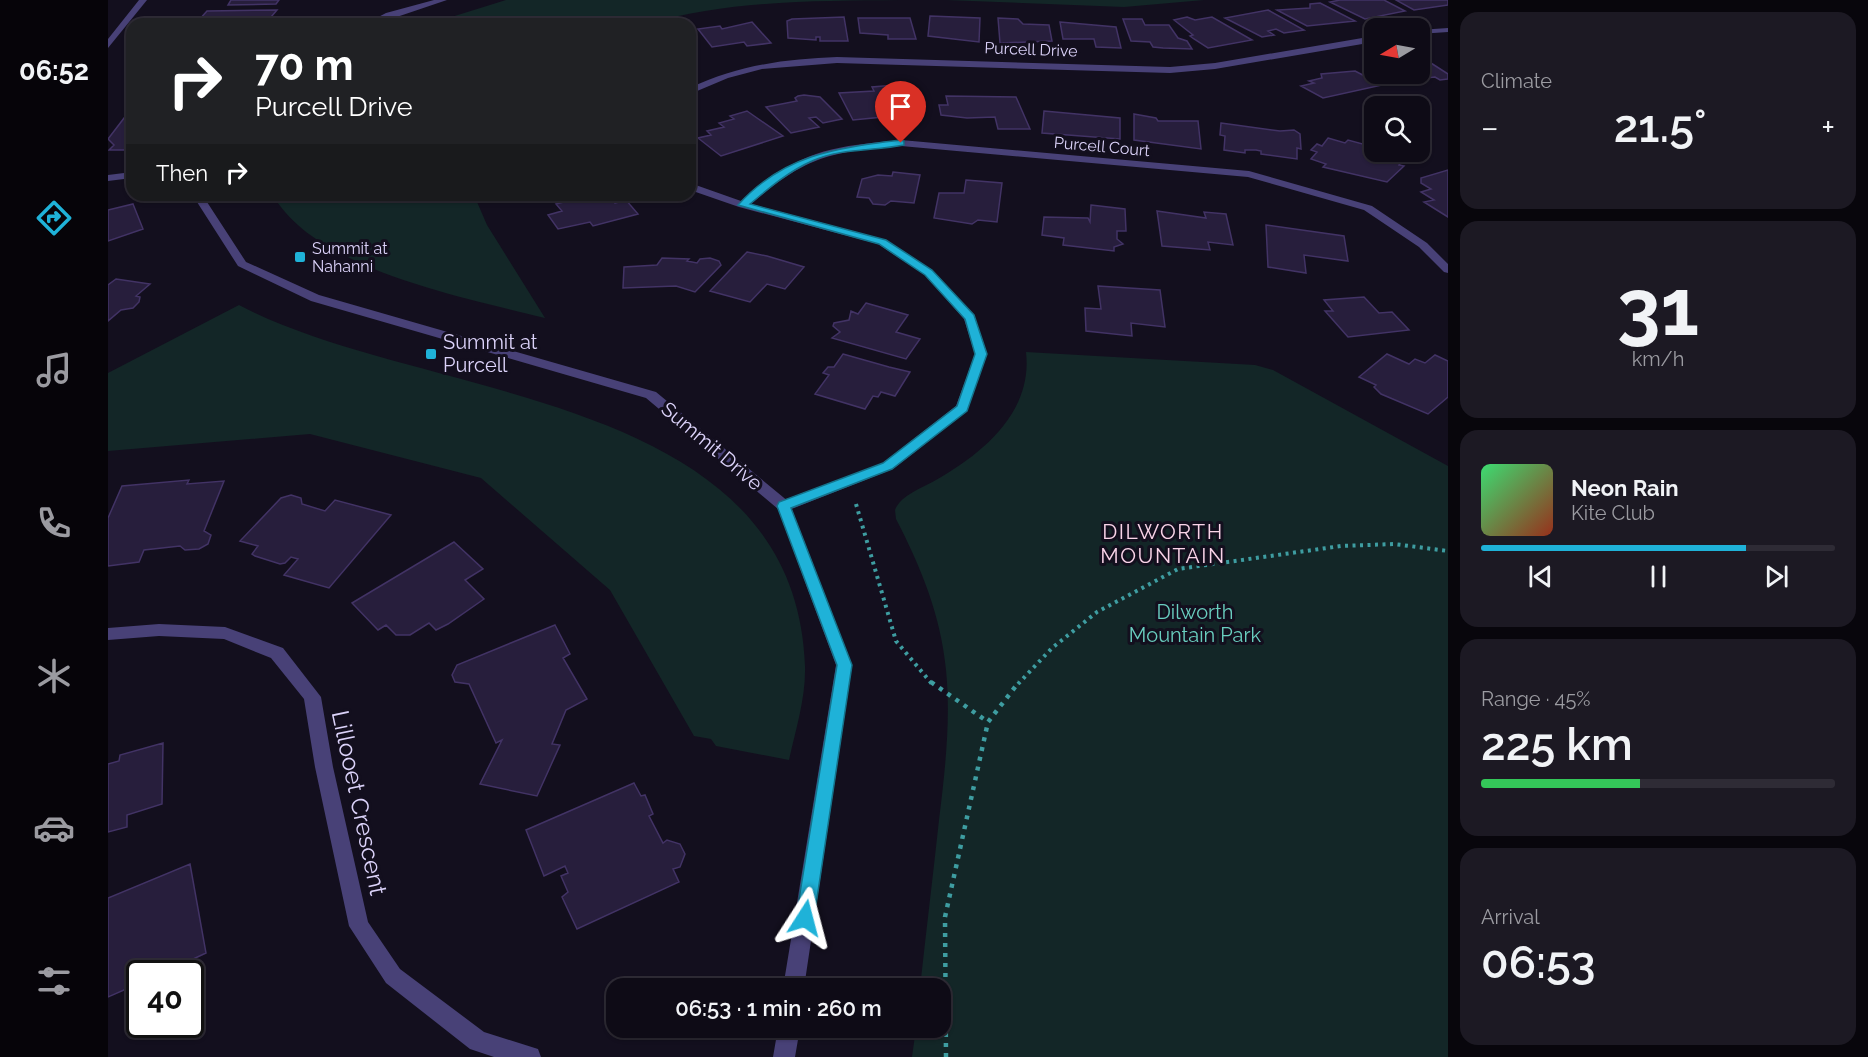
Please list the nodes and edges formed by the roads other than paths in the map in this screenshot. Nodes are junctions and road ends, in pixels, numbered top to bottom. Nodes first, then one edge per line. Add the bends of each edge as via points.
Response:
1 (143, 0) edge
2 (443, 0) edge
3 (129, 18) edge
4 (382, 18) edge
5 (126, 22) edge
6 (1448, 30) edge
7 (1430, 31) edge
8 (1364, 41) edge
9 (108, 45) edge
10 (696, 88) edge
11 (126, 176) edge
12 (108, 178) edge
13 (696, 188) edge
14 (202, 201) edge
15 (743, 205) junction
16 (1448, 270) edge
17 (784, 506) junction
18 (108, 634) edge
19 (796, 978) edge
20 (787, 1038) edge
21 (530, 1057) edge
22 (784, 1057) edge

1 - 3 street
2 - 4 street
5 - 9 street
6 - 7 street
8 - 10 street, Purcell Drive via 1170,70 791,61 748,68
11 - 12 street
13 - 15 street
14 - 17 street, Summit Drive via 242,264 315,298 651,395
15 - 16 street, Purcell Court via 776,178 810,158 901,143 1249,174 1368,208 1423,245
15 - 17 street via 882,242 928,273 970,318 981,354 962,408 888,466
17 - 19 street, Summit Drive via 844,665
18 - 21 street, Lillooet Crescent via 159,630 225,633 277,653 312,697 359,926 393,976 478,1041
20 - 22 street

